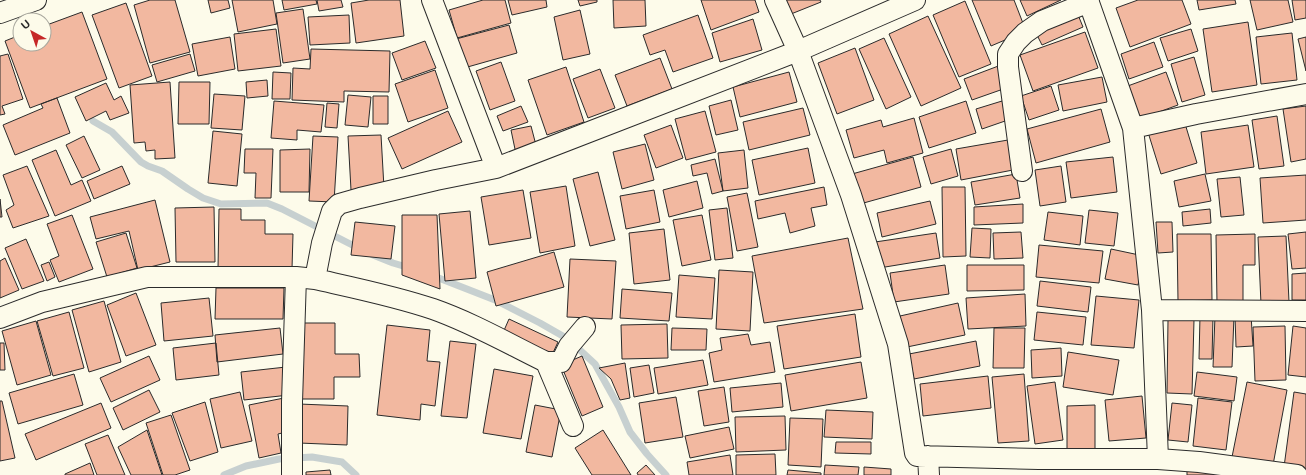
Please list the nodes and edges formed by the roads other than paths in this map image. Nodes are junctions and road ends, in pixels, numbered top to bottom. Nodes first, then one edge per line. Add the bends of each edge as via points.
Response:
1 (36, 0) edge
2 (432, 0) edge
3 (775, 0) edge
4 (914, 0) edge
5 (1089, 1) edge
6 (0, 13) edge
7 (798, 51) junction
8 (1306, 94) edge
9 (1133, 128) junction
10 (496, 168) junction
11 (1022, 171) dead end
12 (296, 277) junction
13 (316, 278) junction
14 (1152, 310) junction
15 (1306, 311) edge
16 (0, 318) edge
17 (585, 327) dead end
18 (546, 362) junction
19 (573, 426) dead end
20 (1158, 459) junction
21 (928, 466) edge
22 (292, 475) edge
23 (1297, 475) edge

1 - 6 street
2 - 10 street
3 - 7 street
4 - 7 street
5 - 9 street
5 - 11 street via 1042,21 1025,33 1008,54
7 - 10 street
7 - 21 street via 851,195 898,344 916,455
8 - 9 street
9 - 14 street
10 - 13 street via 339,204 332,211 322,243
12 - 13 street
12 - 16 street via 147,277 42,302
12 - 22 street
13 - 18 street via 434,309
14 - 15 street
14 - 20 street
17 - 18 street via 569,346 561,362
18 - 19 street
20 - 21 street via 1039,459
20 - 23 street

